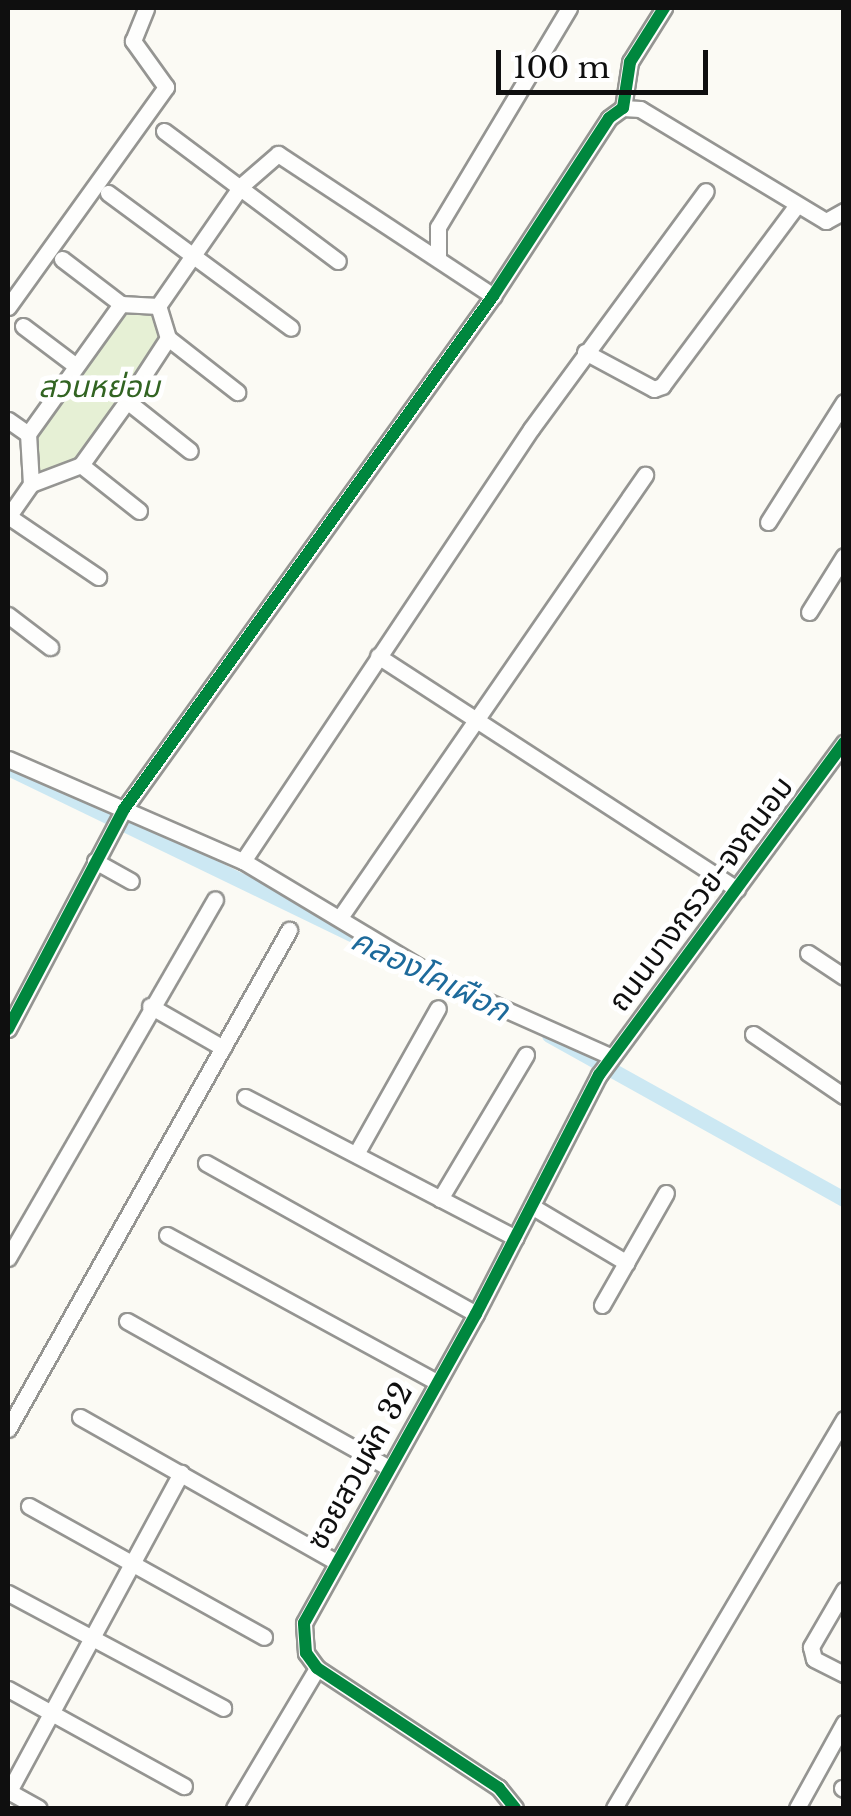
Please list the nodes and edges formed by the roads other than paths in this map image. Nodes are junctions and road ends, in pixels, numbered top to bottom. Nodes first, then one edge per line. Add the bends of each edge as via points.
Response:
1 (146, 8) edge
2 (569, 8) edge
3 (664, 8) edge
4 (622, 108) junction
5 (164, 131) dead end
6 (241, 186) junction
7 (706, 191) dead end
8 (108, 193) dead end
9 (798, 205) junction
10 (844, 210) edge
11 (194, 254) junction
12 (438, 257) junction
13 (62, 259) dead end
14 (338, 261) dead end
15 (492, 296) junction
16 (121, 304) junction
17 (158, 306) junction
18 (8, 307) edge
19 (24, 326) dead end
20 (290, 328) dead end
21 (168, 338) junction
22 (584, 352) junction
23 (76, 366) junction
24 (237, 392) dead end
25 (127, 400) junction
26 (844, 402) edge
27 (8, 420) edge
28 (28, 434) junction
29 (190, 451) dead end
30 (81, 465) junction
31 (645, 475) dead end
32 (31, 484) junction
33 (139, 510) dead end
34 (8, 516) edge
35 (768, 522) dead end
36 (844, 556) edge
37 (98, 577) dead end
38 (808, 612) dead end
39 (8, 615) edge
40 (50, 647) dead end
41 (378, 656) junction
42 (478, 717) junction
43 (844, 742) edge
44 (8, 759) edge
45 (120, 817) junction
46 (95, 861) junction
47 (242, 861) junction
48 (131, 881) dead end
49 (737, 889) junction
50 (216, 899) dead end
51 (341, 916) junction
52 (289, 930) dead end
53 (808, 953) dead end
54 (844, 977) edge
55 (150, 1006) junction
56 (438, 1008) dead end
57 (8, 1029) edge
58 (753, 1034) dead end
59 (224, 1048) junction
60 (526, 1055) dead end
61 (606, 1064) junction
62 (844, 1096) edge
63 (245, 1097) dead end
64 (356, 1154) junction
65 (206, 1163) dead end
66 (666, 1193) dead end
67 (440, 1199) junction
68 (533, 1208) junction
69 (167, 1235) dead end
70 (516, 1238) junction
71 (8, 1258) edge
72 (627, 1263) junction
73 (602, 1305) dead end
74 (476, 1314) junction
75 (127, 1321) dead end
76 (435, 1381) junction
77 (80, 1417) dead end
78 (844, 1419) edge
79 (8, 1430) edge
80 (388, 1468) junction
81 (181, 1473) junction
82 (30, 1506) dead end
83 (334, 1561) junction
84 (132, 1563) junction
85 (844, 1590) edge
86 (8, 1593) edge
87 (264, 1636) dead end
88 (91, 1637) junction
89 (317, 1668) junction
90 (844, 1674) edge
91 (8, 1689) edge
92 (223, 1708) dead end
93 (50, 1712) junction
94 (844, 1723) edge
95 (184, 1786) dead end
96 (8, 1792) edge
97 (39, 1808) edge
98 (234, 1808) edge
99 (514, 1808) edge
100 (614, 1808) edge
101 (796, 1808) edge

1 - 18 street via 133,41 166,87
2 - 12 street via 438,227
3 - 4 street via 630,62
4 - 9 street via 640,109
4 - 15 street via 609,118
5 - 6 street
6 - 11 street
6 - 12 street via 271,157 285,154
6 - 14 street
7 - 22 street
8 - 11 street
9 - 10 street via 826,221
9 - 22 street via 662,386 654,389
11 - 17 street
11 - 20 street
12 - 15 street
13 - 16 street
15 - 45 street
16 - 17 street
16 - 23 street
17 - 21 street
19 - 23 street
21 - 24 street
21 - 25 street
22 - 41 street
23 - 28 street
25 - 29 street
25 - 30 street
26 - 35 street
27 - 28 street
28 - 32 street
30 - 32 street
30 - 33 street
31 - 42 street
32 - 34 street
34 - 37 street
36 - 38 street
39 - 40 street
41 - 42 street
41 - 47 street
42 - 49 street
42 - 51 street
43 - 49 street, ถนนบางกรวย-จงถนอม
44 - 45 street
45 - 46 street
45 - 47 street
46 - 48 street
46 - 57 street
47 - 51 street
49 - 61 street, ถนนบางกรวย-จงถนอม
50 - 55 street
51 - 61 street via 446,983
52 - 59 street
53 - 54 street
55 - 59 street
55 - 71 street
56 - 64 street
58 - 62 street
59 - 79 street
60 - 67 street
61 - 68 street, ซอยสวนผัก 32
63 - 64 street
64 - 67 street
65 - 74 street
66 - 72 street
67 - 70 street
68 - 70 street, ซอยสวนผัก 32
68 - 72 street
69 - 76 street
70 - 74 street, ซอยสวนผัก 32
72 - 73 street
74 - 76 street, ซอยสวนผัก 32
75 - 80 street
76 - 80 street, ซอยสวนผัก 32
77 - 81 street
78 - 100 street
80 - 83 street, ซอยสวนผัก 32
81 - 83 street
81 - 84 street
82 - 84 street
83 - 89 street, ซอยสวนผัก 32 via 304,1624 306,1653
84 - 87 street
84 - 88 street
85 - 90 street via 810,1647 814,1660
86 - 88 street
88 - 92 street
88 - 93 street
89 - 98 street
89 - 99 street via 499,1788
91 - 93 street
93 - 95 street
93 - 96 street
94 - 101 street
96 - 97 street

